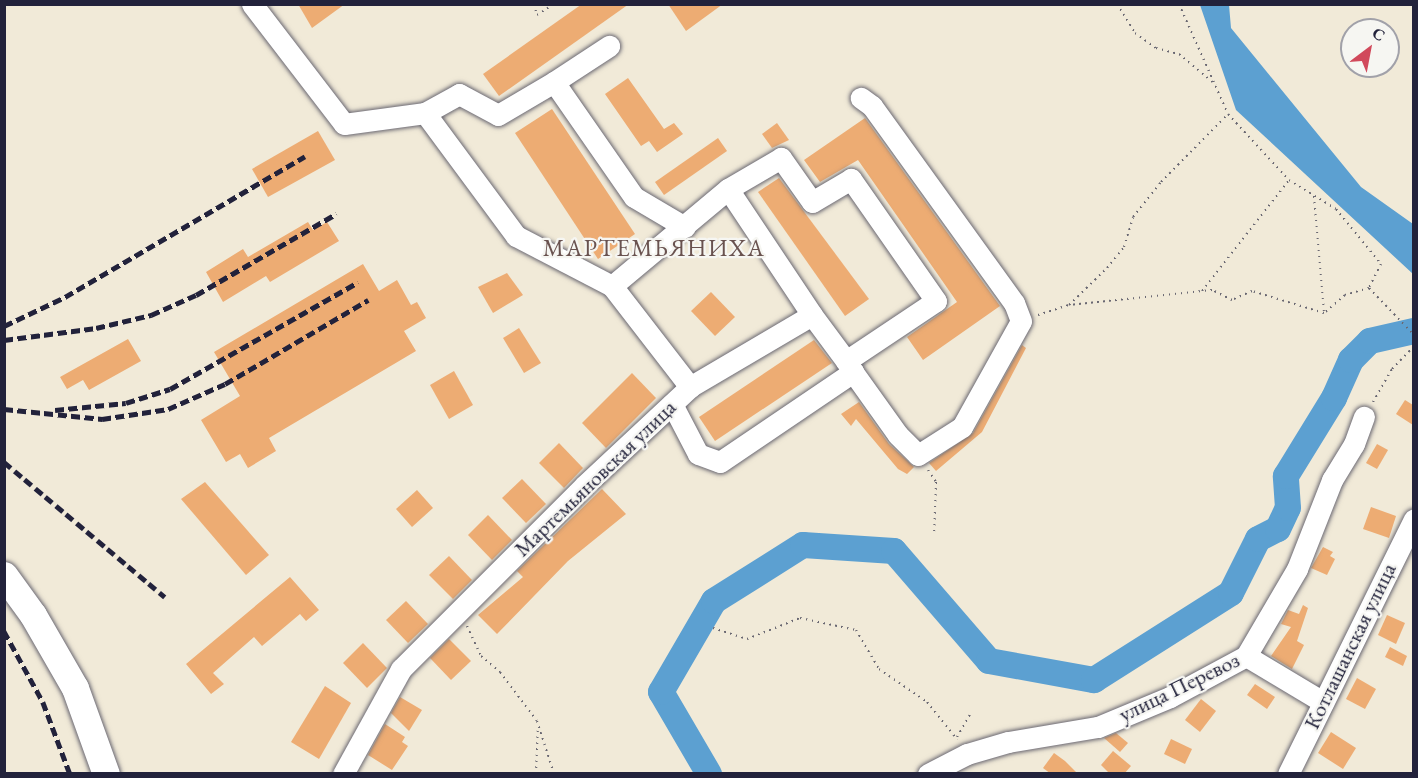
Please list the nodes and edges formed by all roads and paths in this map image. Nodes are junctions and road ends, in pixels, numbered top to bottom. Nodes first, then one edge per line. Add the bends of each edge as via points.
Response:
1 (252, 4) edge
2 (534, 4) edge
3 (555, 4) edge
4 (1117, 4) edge
5 (1179, 4) edge
6 (609, 46) dead end
7 (554, 82) junction
8 (1216, 85) junction
9 (861, 98) dead end
10 (424, 114) junction
11 (1228, 114) junction
12 (1289, 180) junction
13 (728, 189) junction
14 (1314, 196) junction
15 (685, 227) junction
16 (612, 286) junction
17 (1370, 288) junction
18 (1202, 291) junction
19 (1069, 305) junction
20 (1324, 313) junction
21 (812, 315) junction
22 (1021, 321) junction
23 (1413, 335) edge
24 (1413, 346) edge
25 (850, 366) junction
26 (690, 387) junction
27 (672, 404) junction
28 (1364, 417) joint
29 (918, 455) junction
30 (1413, 519) edge
31 (934, 534) dead end
32 (4, 575) edge
33 (460, 610) junction
34 (713, 628) dead end
35 (1246, 656) junction
36 (1323, 702) junction
37 (971, 713) dead end
38 (538, 724) junction
39 (962, 746) junction
40 (106, 774) edge
41 (343, 774) edge
42 (536, 774) edge
43 (554, 774) edge
44 (928, 774) edge
45 (1288, 774) edge

1 - 10 street via 344,124
2 - 3 path via 537,15
4 - 8 path via 1135,33 1156,48 1179,54
5 - 8 path
6 - 7 street
7 - 10 street via 498,115 459,94
7 - 15 street via 634,197
8 - 11 path
9 - 22 street via 872,106 1014,303
10 - 16 street, Мартемьяновская улица via 516,236
11 - 12 path
11 - 19 path via 1161,182 1133,218 1125,247
12 - 14 path
12 - 18 path
13 - 15 street
13 - 21 street
13 - 25 street via 781,158 812,202 851,179 936,301
14 - 17 path via 1336,209 1381,264
14 - 20 path
15 - 16 street
16 - 26 street, Мартемьяновская улица
17 - 20 path via 1345,295
17 - 23 path
18 - 19 path
18 - 20 path via 1212,290 1232,300 1252,291
19 - 22 path
21 - 25 street
21 - 26 street
22 - 29 street via 963,427
24 - 28 path via 1392,369
25 - 27 street via 720,462 698,454
25 - 29 street via 898,435
26 - 27 street, Мартемьяновская улица
27 - 33 street, Мартемьяновская улица
28 - 35 street, улица Перевоз via 1354,444 1332,480 1297,569
29 - 31 path via 936,482
30 - 36 street, Котлашанская улица
32 - 40 main road via 33,615 75,688
33 - 38 path via 481,656 500,672
33 - 41 street, Мартемьяновская улица via 401,669
34 - 39 path via 747,639 800,618 856,630 879,669 927,702
35 - 36 street
35 - 39 street, улица Перевоз via 1170,697 1098,727
36 - 45 street, Котлашанская улица
37 - 39 path
38 - 42 path
38 - 43 path
39 - 44 street, улица Перевоз

